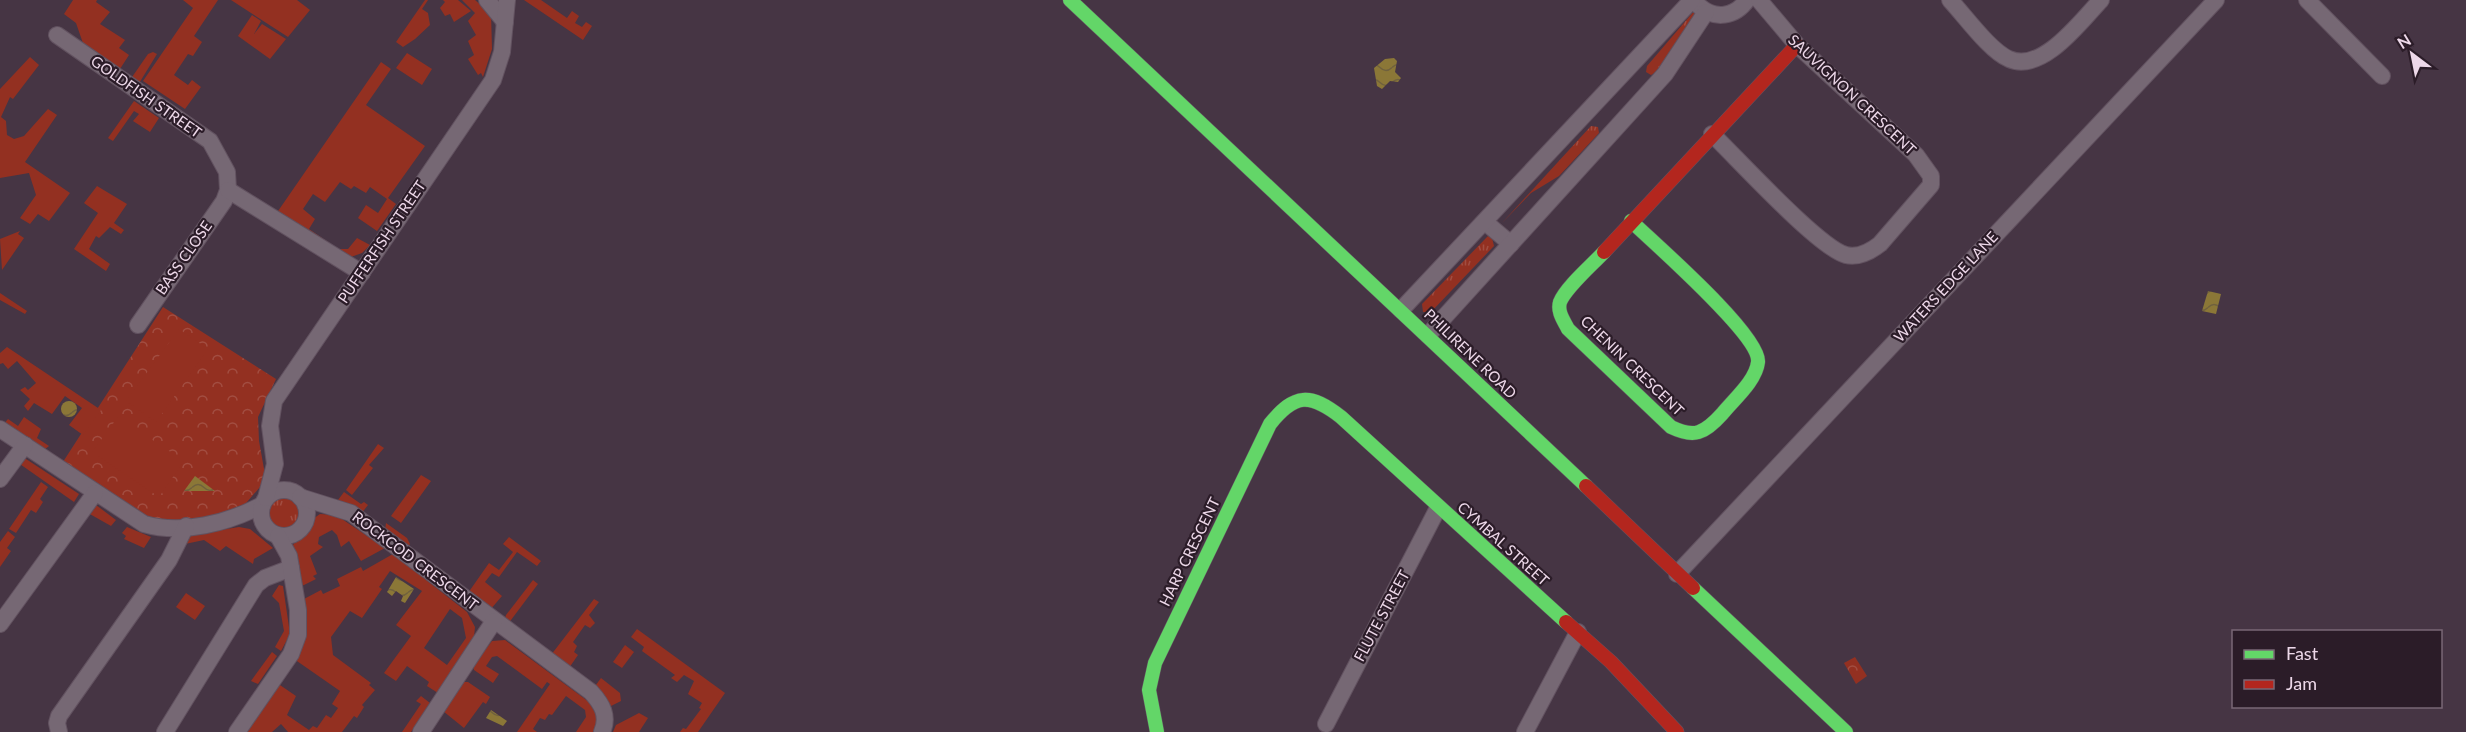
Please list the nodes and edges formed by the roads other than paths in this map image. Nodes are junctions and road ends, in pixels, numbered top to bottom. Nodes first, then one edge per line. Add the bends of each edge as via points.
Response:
1 (487, 0) edge
2 (507, 0) edge
3 (1070, 0) edge
4 (1759, 0) edge
5 (1950, 0) edge
6 (2101, 0) edge
7 (2216, 0) edge
8 (2307, 0) edge
9 (1698, 4) edge
10 (1744, 4) edge
11 (505, 22) junction
12 (1782, 30) junction
13 (57, 35) dead end
14 (1797, 45) junction
15 (2382, 76) dead end
16 (1712, 134) junction
17 (228, 190) junction
18 (1631, 221) junction
19 (1485, 222) junction
20 (1511, 244) junction
21 (362, 273) junction
22 (1401, 310) junction
23 (138, 325) dead end
24 (1428, 335) junction
25 (1297, 400) joint
26 (0, 429) edge
27 (25, 445) junction
28 (275, 464) junction
29 (0, 479) edge
30 (95, 493) junction
31 (297, 494) junction
32 (264, 501) junction
33 (333, 506) junction
34 (1438, 508) junction
35 (307, 517) junction
36 (234, 519) junction
37 (186, 526) junction
38 (272, 532) junction
39 (298, 532) junction
40 (290, 562) junction
41 (1677, 574) junction
42 (494, 621) junction
43 (0, 624) edge
44 (1578, 632) junction
45 (1326, 724) dead end
46 (59, 732) edge
47 (165, 732) edge
48 (237, 732) edge
49 (421, 732) edge
50 (602, 732) edge
51 (1157, 732) edge
52 (1525, 732) edge
53 (1677, 732) edge
54 (1846, 732) edge

1 - 11 street
2 - 11 street, PUFFERFISH STREET
3 - 22 street, PHILIRENE ROAD
4 - 12 street, SAUVIGNON CRESCENT
5 - 6 street via 1996,49 2008,59 2020,62 2044,56 2056,48
7 - 41 street, WATERS EDGE LANE
8 - 15 street
9 - 10 street via 1725,15
9 - 19 street via 1630,63
9 - 20 street via 1665,74
10 - 12 street, SAUVIGNON CRESCENT
11 - 21 street, PUFFERFISH STREET via 502,52 493,80
12 - 14 street, SAUVIGNON CRESCENT
13 - 17 street, GOLDFISH STREET via 210,141 227,172
14 - 16 street, CHENIN CRESCENT
14 - 16 street, SAUVIGNON CRESCENT via 1916,155 1931,176 1928,191 1880,244 1871,251 1849,256 1830,247
16 - 18 street, CHENIN CRESCENT
17 - 21 street
17 - 23 street, BASS CLOSE
18 - 18 street, CHENIN CRESCENT via 1567,292 1560,303 1560,314 1581,343 1671,427 1689,435 1698,433 1718,418 1749,381 1758,363 1757,352 1738,324
19 - 20 street
19 - 22 street
20 - 24 street
21 - 28 street, PUFFERFISH STREET via 274,401 270,426
22 - 24 street, PHILIRENE ROAD
24 - 41 street, PHILIRENE ROAD
25 - 34 street, CYMBAL STREET via 1323,402
25 - 51 street, HARP CRESCENT via 1287,404 1270,424 1155,663 1149,690
26 - 27 street
27 - 29 street
27 - 30 street
28 - 31 street, PUFFERFISH STREET
28 - 32 street, PUFFERFISH STREET
30 - 37 street via 144,524
30 - 43 street
31 - 32 street via 279,490
31 - 33 street, ROCKCOD CRESCENT
31 - 35 street, PUFFERFISH STREET
32 - 36 street
32 - 38 street, PUFFERFISH STREET via 260,513
33 - 35 street
33 - 42 street, ROCKCOD CRESCENT via 344,508 368,524
34 - 44 street, CYMBAL STREET
34 - 45 street, FLUTE STREET
35 - 39 street, PUFFERFISH STREET
36 - 37 street
36 - 38 street
37 - 46 street via 169,560 59,716
38 - 39 street via 288,537
38 - 40 street, PUFFERFISH STREET
39 - 40 street, PUFFERFISH STREET
40 - 47 street via 256,585
40 - 48 street, PUFFERFISH STREET via 299,624 296,645
41 - 54 street, PHILIRENE ROAD
42 - 49 street
42 - 50 street, ROCKCOD CRESCENT via 591,692 603,709
44 - 52 street
44 - 53 street, CYMBAL STREET

